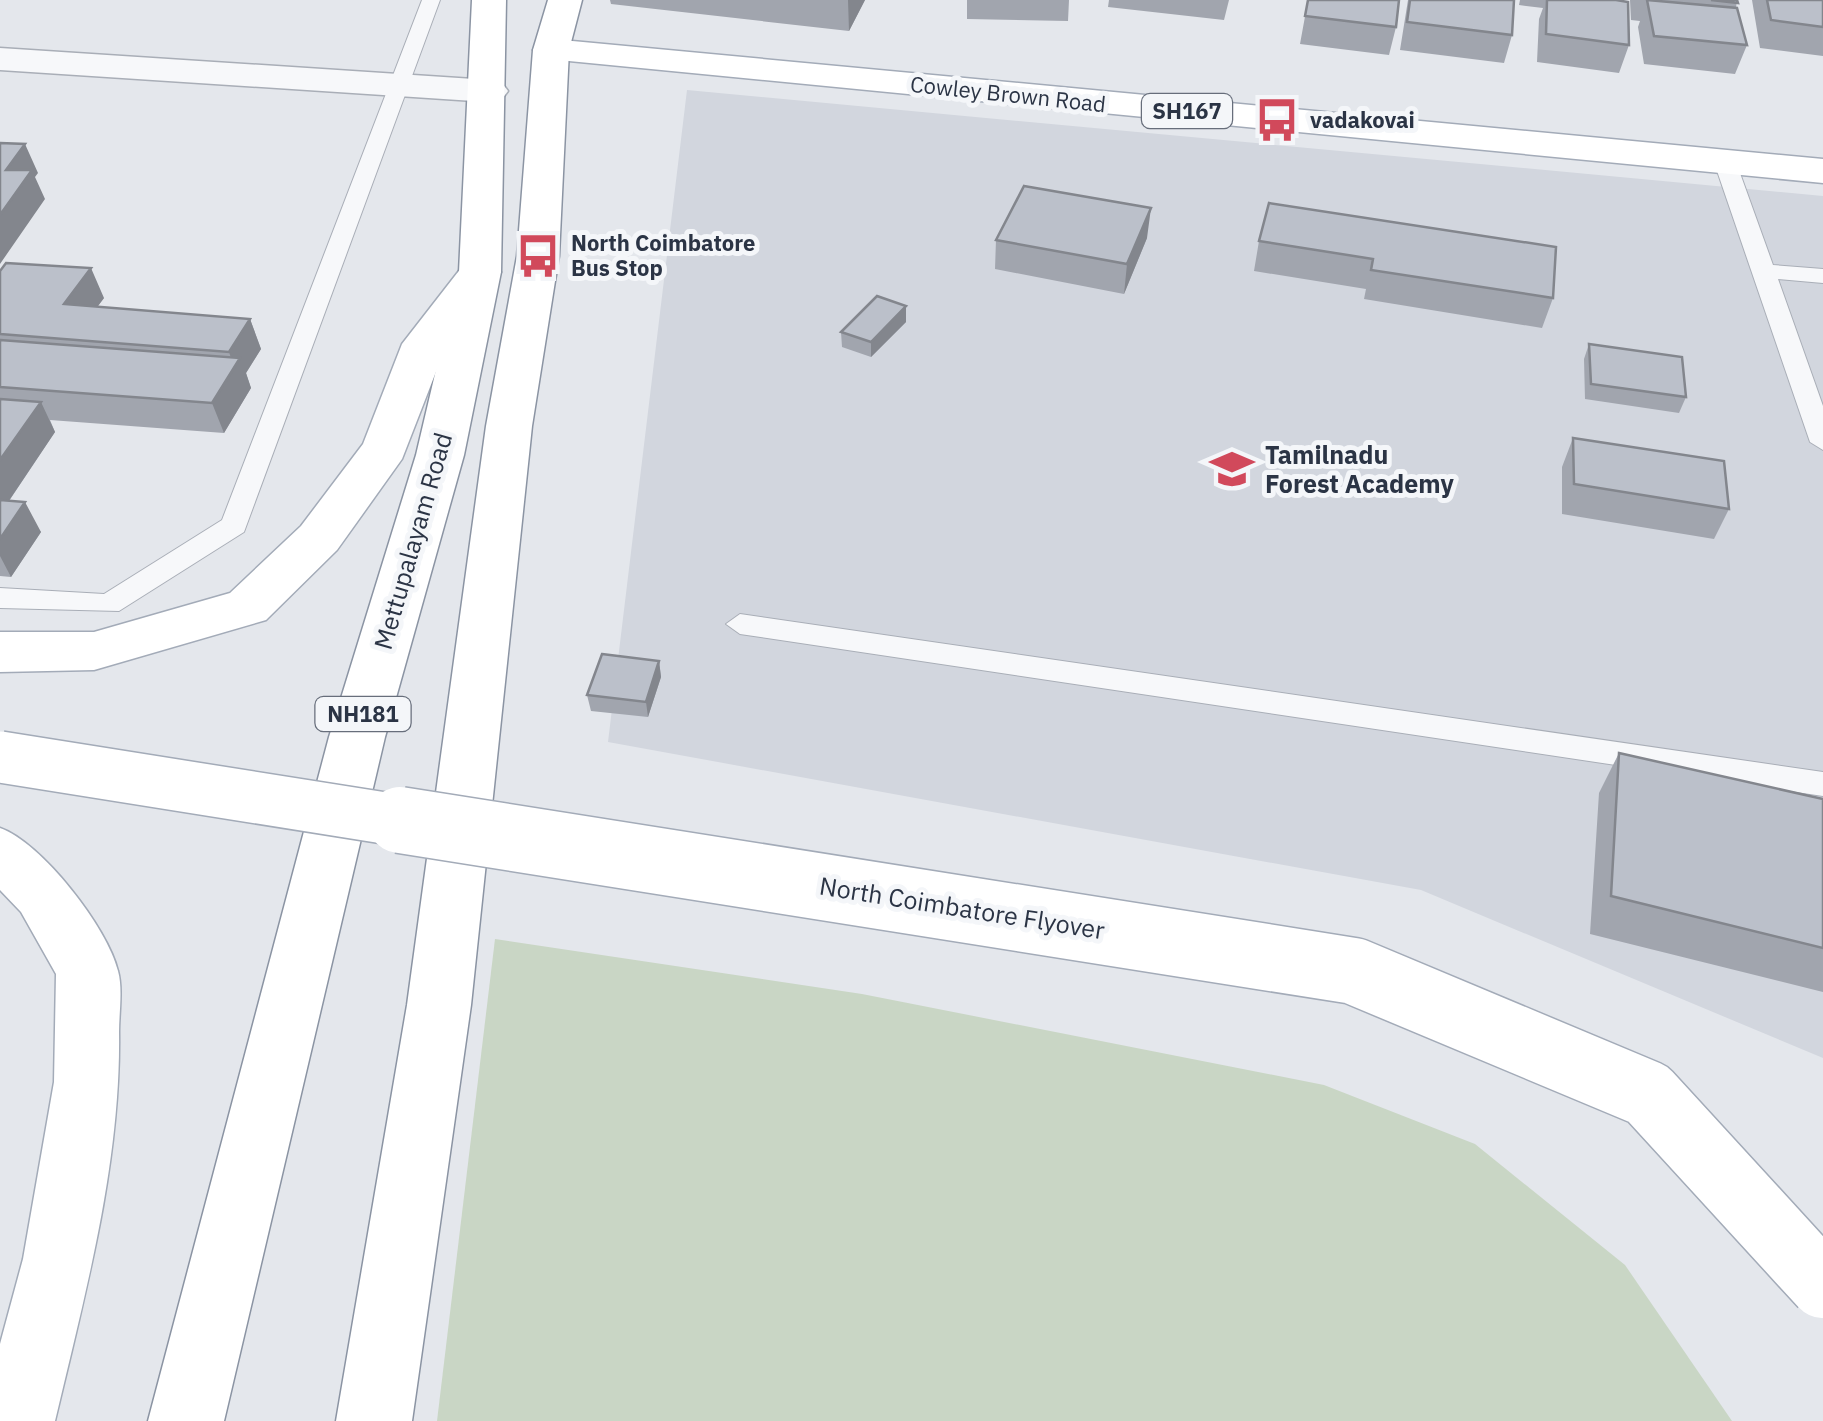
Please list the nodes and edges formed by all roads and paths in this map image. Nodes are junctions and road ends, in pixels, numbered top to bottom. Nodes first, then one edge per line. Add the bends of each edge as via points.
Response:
1 (431, 0) edge
2 (489, 0) edge
3 (558, 25) edge
4 (0, 59) edge
5 (400, 85) junction
6 (489, 91) junction
7 (1725, 162) junction
8 (1823, 171) edge
9 (1764, 270) junction
10 (480, 272) junction
11 (1823, 276) edge
12 (1823, 442) edge
13 (0, 598) edge
14 (740, 624) dead end
15 (0, 652) edge
16 (0, 756) edge
17 (1823, 784) edge
18 (0, 852) edge
19 (1823, 1285) edge
20 (17, 1421) edge
21 (186, 1421) edge
22 (374, 1421) edge

1 - 5 lane
2 - 6 main road, Mettupalayam Road / NH181
3 - 7 main road, Cowley Brown Road / SH167
3 - 22 main road via 538,256 509,426 440,1005
4 - 5 street
5 - 6 street
5 - 13 lane via 234,525 109,604
6 - 10 main road, Mettupalayam Road / NH181
7 - 8 main road, Cowley Brown Road / SH167
7 - 9 lane
9 - 11 lane
9 - 12 lane
10 - 15 main road via 424,344 385,448 319,538 248,607 94,651
10 - 21 main road, Mettupalayam Road / NH181 via 440,455 357,737
14 - 17 lane
16 - 19 main road, North Coimbatore Flyover, bridge via 1354,971 1648,1094
18 - 20 main road via 42,894 87,971 87,1082 58,1259

